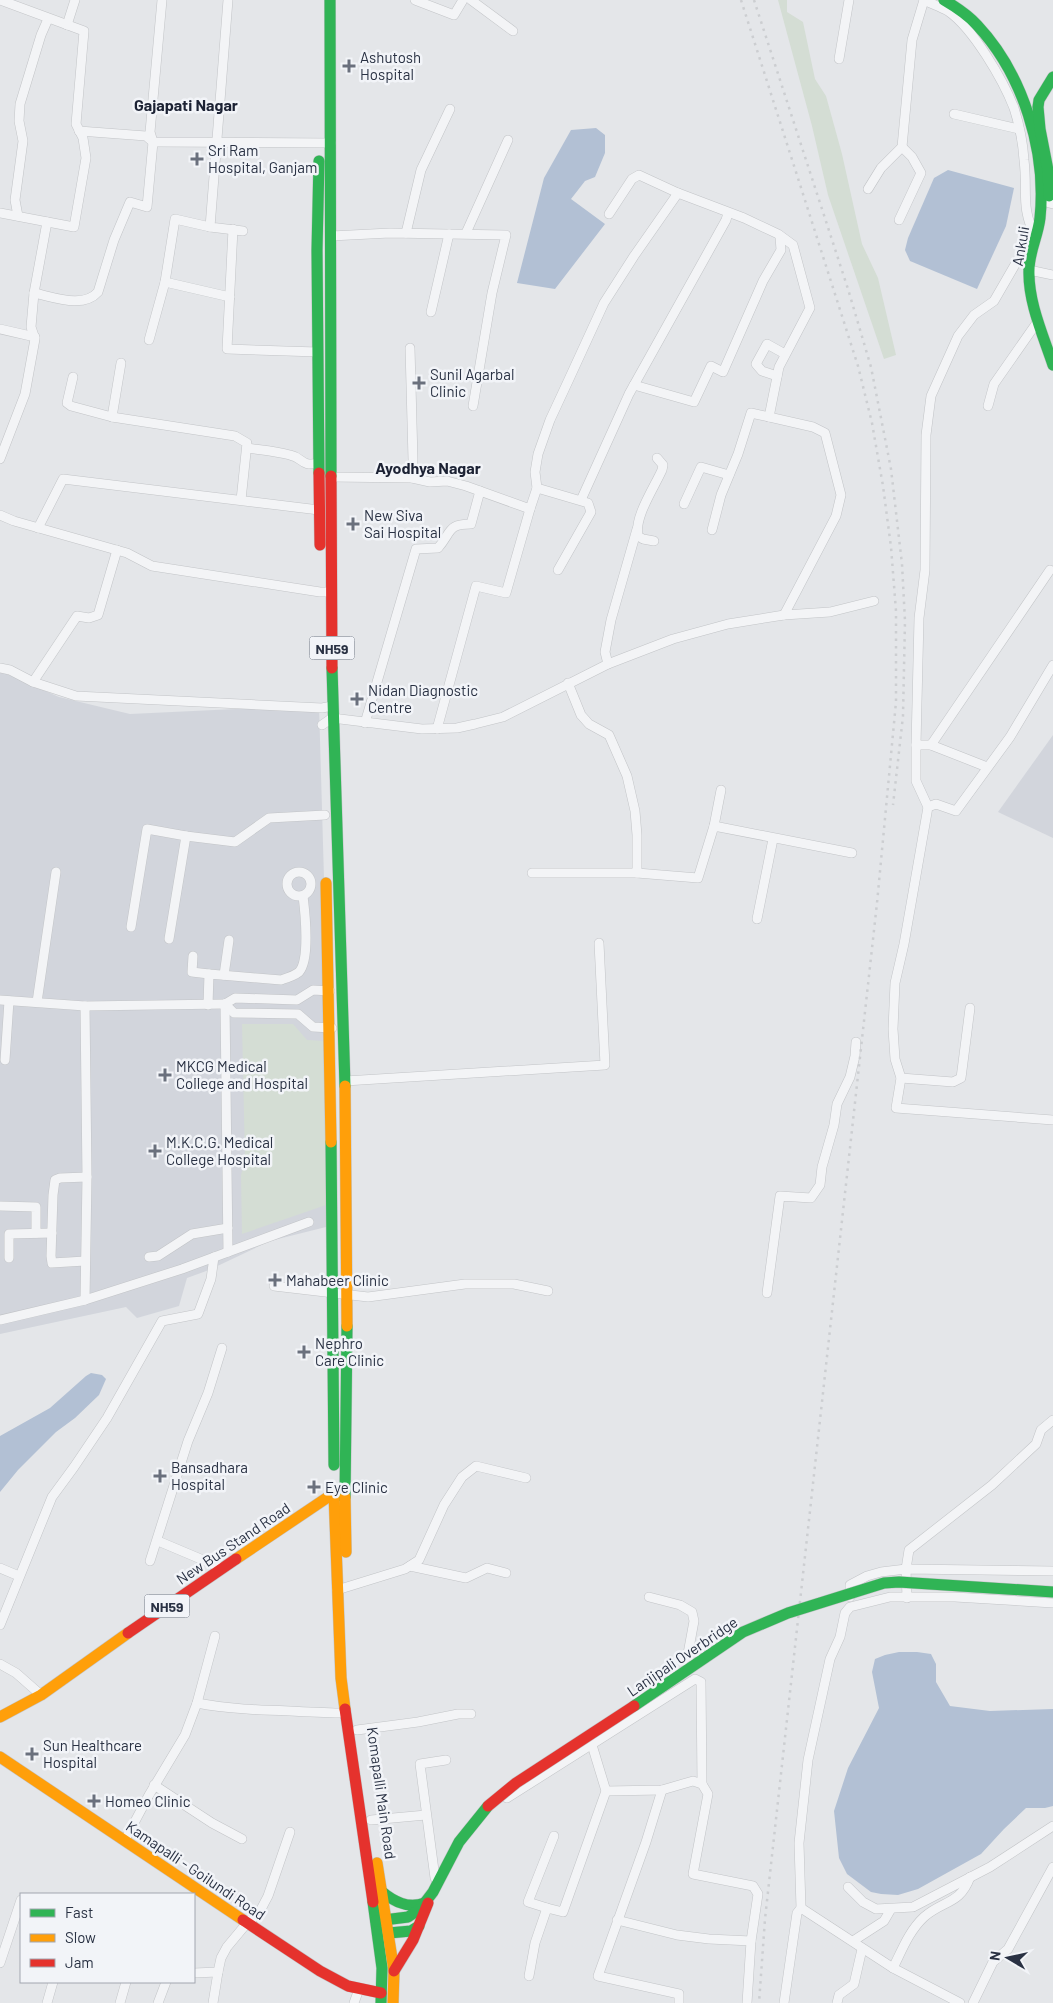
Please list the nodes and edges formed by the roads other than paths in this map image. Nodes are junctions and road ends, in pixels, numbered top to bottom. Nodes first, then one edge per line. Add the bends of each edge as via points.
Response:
1 (0, 0) edge
2 (75, 0) edge
3 (162, 0) edge
4 (228, 0) edge
5 (320, 0) edge
6 (330, 0) edge
7 (415, 0) edge
8 (463, 0) edge
9 (471, 0) edge
10 (849, 0) edge
11 (924, 0) edge
12 (944, 0) edge
13 (48, 19) junction
14 (67, 26) junction
15 (513, 31) dead end
16 (839, 60) dead end
17 (1053, 77) edge
18 (450, 109) dead end
19 (954, 114) dead end
20 (1019, 129) junction
21 (79, 131) junction
22 (508, 140) dead end
23 (153, 142) junction
24 (218, 143) junction
25 (325, 143) junction
26 (902, 147) junction
27 (1050, 170) edge
28 (868, 190) dead end
29 (678, 193) junction
30 (1051, 203) edge
31 (0, 213) edge
32 (728, 213) junction
33 (609, 214) dead end
34 (18, 216) junction
35 (899, 220) dead end
36 (47, 222) junction
37 (210, 227) junction
38 (234, 229) junction
39 (243, 231) dead end
40 (406, 233) junction
41 (449, 234) junction
42 (466, 234) junction
43 (331, 236) junction
44 (780, 237) junction
45 (1035, 242) junction
46 (1029, 270) junction
47 (1053, 275) edge
48 (165, 282) junction
49 (34, 293) junction
50 (230, 298) junction
51 (432, 312) dead end
52 (1038, 321) junction
53 (0, 329) edge
54 (35, 337) junction
55 (149, 340) dead end
56 (1050, 346) edge
57 (410, 348) dead end
58 (318, 352) junction
59 (785, 354) junction
60 (121, 363) dead end
61 (1053, 365) edge
62 (777, 376) junction
63 (73, 377) dead end
64 (634, 385) junction
65 (473, 406) dead end
66 (988, 406) dead end
67 (112, 417) junction
68 (769, 417) junction
69 (247, 448) junction
70 (657, 458) dead end
71 (0, 459) edge
72 (319, 463) junction
73 (729, 475) junction
74 (331, 478) junction
75 (412, 478) junction
76 (536, 488) junction
77 (480, 490) junction
78 (241, 500) junction
79 (581, 500) junction
80 (684, 504) dead end
81 (530, 509) junction
82 (319, 510) junction
83 (0, 515) edge
84 (38, 528) junction
85 (637, 530) junction
86 (712, 530) dead end
87 (654, 541) dead end
88 (117, 550) junction
89 (558, 570) dead end
90 (1050, 570) dead end
91 (326, 592) junction
92 (874, 601) dead end
93 (784, 615) junction
94 (608, 664) junction
95 (1053, 665) edge
96 (0, 668) edge
97 (34, 682) junction
98 (568, 683) junction
99 (329, 711) junction
100 (365, 723) junction
101 (437, 729) junction
102 (931, 744) junction
103 (323, 745) dead end
104 (916, 745) junction
105 (988, 767) junction
106 (721, 790) dead end
107 (928, 807) junction
108 (325, 815) dead end
109 (714, 826) junction
110 (186, 836) junction
111 (772, 839) junction
112 (852, 853) dead end
113 (56, 872) dead end
114 (532, 873) dead end
115 (637, 873) junction
116 (326, 874) dead end
117 (303, 896) dead end
118 (757, 919) dead end
119 (132, 927) dead end
120 (170, 939) dead end
121 (229, 940) dead end
122 (598, 943) dead end
123 (193, 956) dead end
124 (210, 974) junction
125 (224, 975) junction
126 (329, 991) junction
127 (343, 991) junction
128 (4, 1001) edge
129 (37, 1002) junction
130 (208, 1004) junction
131 (225, 1004) junction
132 (85, 1006) junction
133 (970, 1008) dead end
134 (330, 1028) junction
135 (344, 1028) junction
136 (856, 1042) dead end
137 (5, 1060) dead end
138 (901, 1078) junction
139 (345, 1081) junction
140 (1053, 1120) edge
141 (87, 1177) junction
142 (0, 1206) edge
143 (347, 1208) junction
144 (332, 1214) junction
145 (36, 1219) junction
146 (52, 1219) junction
147 (309, 1222) dead end
148 (228, 1228) junction
149 (52, 1233) junction
150 (36, 1234) junction
151 (228, 1252) junction
152 (148, 1257) dead end
153 (214, 1257) junction
154 (9, 1258) dead end
155 (85, 1261) junction
156 (274, 1286) dead end
157 (548, 1291) dead end
158 (767, 1293) dead end
159 (332, 1294) junction
160 (347, 1295) junction
161 (86, 1300) junction
162 (0, 1320) edge
163 (222, 1348) dead end
164 (1053, 1420) edge
165 (526, 1478) dead end
166 (340, 1495) junction
167 (158, 1541) junction
168 (150, 1560) dead end
169 (410, 1566) junction
170 (0, 1568) edge
171 (222, 1568) junction
172 (906, 1570) junction
173 (1053, 1571) edge
174 (506, 1573) dead end
175 (18, 1576) junction
176 (342, 1589) junction
177 (1053, 1592) edge
178 (649, 1597) dead end
179 (907, 1598) junction
180 (1053, 1603) edge
181 (850, 1607) junction
182 (0, 1625) edge
183 (216, 1636) dead end
184 (687, 1659) dead end
185 (0, 1664) edge
186 (41, 1694) junction
187 (197, 1703) junction
188 (345, 1713) junction
189 (471, 1714) dead end
190 (0, 1717) edge
191 (358, 1730) junction
192 (592, 1745) junction
193 (0, 1757) edge
194 (446, 1760) dead end
195 (702, 1784) junction
196 (154, 1785) junction
197 (662, 1790) junction
198 (606, 1791) junction
199 (426, 1815) junction
200 (371, 1820) junction
201 (1053, 1826) edge
202 (290, 1832) dead end
203 (554, 1836) dead end
204 (242, 1839) dead end
205 (126, 1840) junction
206 (1053, 1867) edge
207 (970, 1877) junction
208 (848, 1887) dead end
209 (432, 1890) junction
210 (381, 1891) junction
211 (20, 1903) edge
212 (547, 1908) junction
213 (801, 1908) junction
214 (891, 1909) junction
215 (381, 1920) junction
216 (617, 1920) junction
217 (247, 1923) junction
218 (419, 1926) junction
219 (389, 1933) junction
220 (751, 1941) junction
221 (853, 1941) junction
222 (862, 1949) junction
223 (0, 1963) edge
224 (893, 1968) junction
225 (394, 1971) junction
226 (218, 1972) junction
227 (195, 1973) edge
228 (529, 1976) dead end
229 (54, 1983) edge
230 (126, 1983) edge
231 (166, 1983) edge
232 (359, 1989) junction
233 (382, 1998) edge
234 (47, 2003) edge
235 (120, 2003) edge
236 (158, 2003) edge
237 (213, 2003) edge
238 (354, 2003) edge
239 (393, 2003) edge
240 (679, 2003) edge
241 (747, 2003) edge
242 (784, 2003) edge
243 (837, 2003) edge
244 (960, 2003) edge
245 (973, 2003) edge

1 - 13 street
2 - 14 street
3 - 23 street via 150,132
4 - 24 street
5 - 25 main road
6 - 25 main road, NH59
7 - 8 street via 454,14
9 - 15 street
10 - 16 street
11 - 20 street via 947,11 974,37 1014,108
11 - 26 street via 912,40
12 - 45 main road, Ankuli via 987,37 1007,65 1029,118 1039,182 1040,219
13 - 14 street
13 - 34 street via 20,104 23,141 15,200
14 - 21 street via 84,31 76,124
17 - 27 main road via 1038,107
18 - 40 street via 421,170
19 - 20 street
20 - 45 street via 1025,162 1026,214
21 - 23 street via 146,136
21 - 36 street via 86,158 74,227
22 - 42 street
23 - 24 street
23 - 49 street via 147,207 130,202 98,292 83,302
24 - 25 street
24 - 37 street
25 - 43 main road, NH59
25 - 58 main road via 316,250
26 - 28 street via 881,168
26 - 35 street via 921,173
27 - 30 main road
29 - 32 street
29 - 33 street via 639,175 632,179
29 - 76 street via 604,303 546,430 535,464
30 - 45 main road
31 - 34 street
32 - 44 street
32 - 64 street
34 - 36 street
36 - 49 street
37 - 38 street
37 - 48 street via 175,219
38 - 39 street
38 - 50 street
40 - 41 street
40 - 43 street
41 - 42 street
41 - 51 street
42 - 65 street via 506,235 492,293
43 - 74 main road, NH59
44 - 59 street via 793,245 810,308
44 - 64 street via 781,250 763,281 723,372 711,366 694,402
45 - 46 main road, Ankuli
45 - 104 street via 1020,256 994,301 974,315 958,336 931,396 926,435 925,570 919,618
46 - 47 street
46 - 52 main road, Ankuli
48 - 50 street
48 - 55 street
49 - 54 street via 31,322
50 - 58 street via 227,349
52 - 56 main road, Ankuli
52 - 66 street via 994,384
53 - 54 street
54 - 71 street via 22,404
56 - 61 main road, Ankuli
57 - 75 street
58 - 72 main road
59 - 62 street
59 - 62 street via 767,344 756,364 762,371
60 - 67 street
62 - 68 street
63 - 67 street via 68,404
64 - 79 street
67 - 69 street via 235,436 247,443
68 - 73 street via 751,413
68 - 93 street via 825,433 840,495 836,516
69 - 72 street via 294,456 309,465
69 - 78 street
70 - 85 street via 663,465 662,470
72 - 82 main road
73 - 80 street via 700,467
73 - 86 street
74 - 75 street
74 - 91 main road, NH59
75 - 77 street via 447,481
76 - 79 street
76 - 81 street
77 - 81 street
77 - 100 street via 471,524 457,524 447,532 438,548 416,549
78 - 82 street
78 - 84 street via 63,479
79 - 89 street via 588,503 592,512
81 - 101 street via 506,593 476,586
82 - 91 main road
83 - 84 street
84 - 88 street
85 - 87 street via 638,536
85 - 94 street via 604,652
88 - 91 street via 152,566
88 - 97 street via 98,615 89,618 77,616
90 - 102 street
91 - 99 main road, NH59
92 - 93 street via 830,612
93 - 94 street via 718,627
94 - 98 street
95 - 105 street
96 - 97 street
97 - 99 street via 76,696
98 - 101 street via 503,717
98 - 115 street via 581,715 589,724 610,735 627,776 636,827
99 - 100 street
99 - 103 main road via 322,725
99 - 127 main road, NH59
100 - 101 street
102 - 104 street
102 - 105 street
104 - 107 street via 916,781
105 - 107 street via 956,811 936,804
106 - 109 street
107 - 138 street via 892,1011 895,1058
108 - 110 street via 269,818 235,842
109 - 111 street
109 - 115 street via 698,878
110 - 119 street via 148,829
110 - 120 street
111 - 112 street
111 - 118 street
113 - 129 street
114 - 115 street
116 - 126 main road
117 - 125 street via 306,930 300,971 281,980
121 - 125 street
122 - 139 street via 605,1065
123 - 124 street via 192,972
124 - 125 street
124 - 130 street
126 - 127 street
126 - 131 street via 313,990 297,1000 235,998
126 - 134 main road
127 - 135 main road, NH59
128 - 129 street
128 - 137 street
129 - 132 street
130 - 131 street
130 - 132 street
131 - 134 street via 234,1012 298,1014 313,1027
131 - 148 street
132 - 141 street
133 - 138 street via 961,1078 953,1082
134 - 135 street
134 - 144 main road
135 - 139 main road, NH59
136 - 158 street via 850,1077 837,1104 820,1185 811,1198 780,1196
138 - 140 street via 896,1108
139 - 143 main road, NH59
141 - 146 street via 55,1180
141 - 155 street
142 - 145 street via 36,1207
143 - 144 street
143 - 160 main road, NH59
144 - 159 main road
145 - 146 street
145 - 150 street
146 - 149 street
147 - 151 street
148 - 151 street
148 - 152 street via 192,1234 158,1256
149 - 150 street
149 - 155 street via 52,1263
150 - 154 street via 9,1234
151 - 153 street
153 - 161 street
153 - 175 street via 211,1280 198,1314 162,1321 107,1418 52,1497
155 - 161 street
156 - 159 street
157 - 160 street via 514,1284 465,1284 368,1297
159 - 160 street
159 - 166 main road
160 - 166 main road, NH59
161 - 162 street
163 - 167 street via 188,1441
164 - 172 street via 1041,1430 1036,1444 992,1485 909,1550
165 - 169 street via 476,1466 462,1477 444,1505 419,1560
166 - 171 main road, New Bus Stand Road / NH59
166 - 176 main road
167 - 168 street
167 - 171 street
169 - 174 street via 466,1578 487,1568
169 - 176 street
170 - 175 street
171 - 186 main road, New Bus Stand Road / NH59
172 - 173 street
172 - 179 street
172 - 181 street via 881,1572 850,1585
175 - 182 street
176 - 188 main road via 340,1664
176 - 191 main road, Komapalli Main Road
177 - 209 main road, Lanjipali Overbridge, bridge via 899,1582 884,1584 780,1616 735,1636 516,1783 488,1806 459,1842
178 - 184 street via 680,1605 692,1612 694,1622
179 - 180 street via 955,1597
179 - 181 street via 890,1597
181 - 213 street via 830,1659 808,1760 799,1844
183 - 187 street
185 - 186 street
186 - 190 main road, New Bus Stand Road / NH59
187 - 188 street via 245,1709
187 - 196 street via 185,1735
188 - 215 main road
189 - 191 street
191 - 200 main road, Komapalli Main Road
192 - 195 street via 696,1679 701,1682
192 - 198 street
192 - 209 street via 494,1809 472,1833 448,1875
193 - 205 main road, Kamapalli - Goilundi Road
194 - 199 street via 420,1764
195 - 197 street via 693,1780
195 - 220 street via 708,1794 693,1874 753,1886 758,1894
196 - 204 street
196 - 205 street
197 - 198 street
197 - 216 street
198 - 212 street via 563,1912
199 - 200 street
199 - 209 street
200 - 210 main road, Komapalli Main Road
201 - 207 street
202 - 217 street via 268,1896 259,1913
203 - 212 street via 528,1902
205 - 217 main road, Kamapalli - Goilundi Road
206 - 245 street via 1008,1949 993,1962
207 - 214 street via 913,1907
207 - 224 street via 966,1890 926,1916 914,1928
208 - 214 street via 863,1902 876,1908
209 - 210 main road via 415,1906 403,1905
209 - 215 main road via 420,1910 413,1915
209 - 218 main road, Lanjipali Overbridge
210 - 215 main road, Komapalli Main Road
211 - 223 street
212 - 228 street via 535,1943
213 - 221 street
213 - 242 street via 795,1922
214 - 221 street via 884,1921
215 - 219 main road, Komapalli Main Road
215 - 233 main road
216 - 220 street via 677,1935
216 - 240 street via 598,1976 679,1994
217 - 226 street via 224,1952
217 - 232 main road, Kamapalli - Goilundi Road via 320,1971
218 - 219 main road
218 - 225 main road, Lanjipali Overbridge
219 - 225 main road, Komapalli Main Road
220 - 241 street
221 - 222 street
222 - 224 street
222 - 243 street via 854,1984 839,1995
224 - 244 street
225 - 239 main road, Komapalli Main Road
226 - 227 street
226 - 237 street
229 - 234 street
230 - 235 street
231 - 236 street
232 - 233 main road, Kamapalli - Goilundi Road
232 - 238 street

